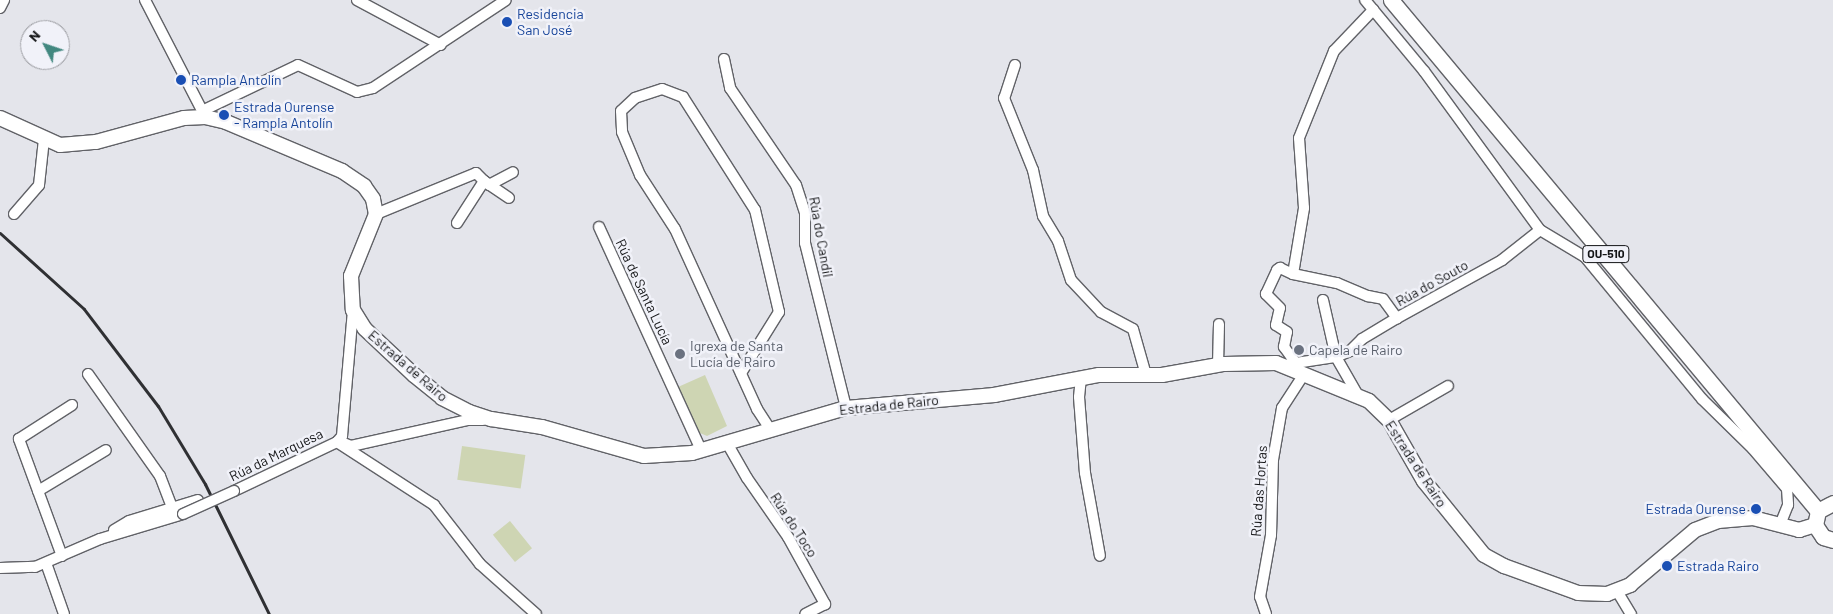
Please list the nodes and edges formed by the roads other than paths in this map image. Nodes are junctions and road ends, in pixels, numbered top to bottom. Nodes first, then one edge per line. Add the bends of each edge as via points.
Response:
1 (4, 0) edge
2 (145, 0) edge
3 (357, 0) edge
4 (506, 0) edge
5 (1365, 0) edge
6 (1391, 0) edge
7 (0, 8) edge
8 (1373, 10) junction
9 (441, 45) junction
10 (724, 59) dead end
11 (1015, 65) dead end
12 (204, 114) junction
13 (0, 118) edge
14 (44, 139) junction
15 (512, 172) dead end
16 (487, 183) junction
17 (508, 198) dead end
18 (14, 214) dead end
19 (376, 214) junction
20 (457, 223) dead end
21 (599, 227) dead end
22 (1540, 230) junction
23 (1293, 274) junction
24 (1323, 300) dead end
25 (354, 310) junction
26 (1397, 318) junction
27 (1219, 324) dead end
28 (1336, 358) junction
29 (1289, 364) junction
30 (1218, 365) junction
31 (741, 373) junction
32 (88, 374) dead end
33 (1146, 375) junction
34 (1303, 376) junction
35 (1081, 378) junction
36 (1448, 386) dead end
37 (1359, 397) junction
38 (72, 405) dead end
39 (846, 408) junction
40 (491, 420) junction
41 (1389, 420) junction
42 (770, 429) junction
43 (337, 442) junction
44 (727, 443) junction
45 (106, 450) dead end
46 (701, 450) junction
47 (38, 491) junction
48 (198, 500) dead end
49 (1833, 503) edge
50 (172, 508) junction
51 (1817, 518) junction
52 (1780, 525) junction
53 (100, 539) junction
54 (1833, 540) edge
55 (62, 556) junction
56 (1100, 556) dead end
57 (46, 563) junction
58 (0, 568) edge
59 (1617, 591) junction
60 (64, 614) edge
61 (536, 614) edge
62 (805, 614) edge
63 (1266, 614) edge
64 (1631, 614) edge

1 - 7 street
2 - 12 street
3 - 9 street
4 - 9 street
5 - 8 street
6 - 51 main road, OU-510
8 - 22 street via 1424,71
8 - 23 street via 1334,51 1299,138 1304,208
9 - 12 street via 373,88 357,92 298,65
10 - 39 street, Rúa do Candil via 730,88 796,185 805,213 805,243
11 - 33 street via 1004,98 1033,170 1043,216 1058,241 1071,280 1102,312 1133,329
12 - 14 street via 96,142 60,145
12 - 19 street via 342,171 364,186 373,199
13 - 14 street
14 - 18 street via 39,185
15 - 16 street
16 - 17 street
16 - 19 street via 476,173
16 - 20 street
19 - 25 street, Estrada de Rairo via 351,276
21 - 46 street, Rúa de Santa Lucía
22 - 26 street, Rúa do Souto via 1502,260
22 - 52 street via 1585,257 1702,399 1753,449 1787,489 1788,505
23 - 26 street via 1337,283 1383,299
23 - 29 street via 1280,268 1277,270 1266,294 1280,308 1276,325 1287,332 1284,347
24 - 28 street
25 - 40 street, Estrada de Rairo via 366,329 442,398
25 - 43 street, Rúa da Marquesa via 344,431
26 - 28 street, Rúa do Souto
27 - 30 street
28 - 29 street
28 - 37 street
29 - 30 street, Estrada de Rairo
29 - 34 street, Estrada de Rairo
30 - 33 street, Estrada de Rairo
31 - 31 street via 675,229 640,175 622,132 621,111 635,98 662,89 683,97 755,210 779,312
31 - 42 street
32 - 50 street via 160,476
33 - 35 street, Estrada de Rairo
34 - 37 street, Estrada de Rairo
34 - 63 street, Rúa das Hortas via 1282,408 1272,460 1271,535 1260,597
35 - 39 street, Estrada de Rairo via 994,395
35 - 56 street via 1079,397 1085,473
36 - 41 street
37 - 41 street, Estrada de Rairo via 1369,401
38 - 47 street via 19,438
39 - 42 street, Estrada de Rairo
40 - 43 street via 467,420 351,446
40 - 46 street, Estrada de Rairo via 542,427 644,456
41 - 59 street, Estrada de Rairo via 1424,481 1484,554 1504,566 1578,593 1596,595
42 - 44 street, Estrada de Rairo
43 - 53 street, Rúa da Marquesa, bridge via 183,514
43 - 61 street via 434,504 480,564
44 - 46 street, Estrada de Rairo
44 - 62 street, Rúa do Toco via 788,537 826,604
45 - 47 street
47 - 55 street
48 - 50 street, Rúa da Marquesa
49 - 51 main road
50 - 53 street, Rúa da Marquesa via 129,521
51 - 52 street, Estrada de Rairo via 1799,530
51 - 54 main road, OU-510 via 1823,537
52 - 59 street, Estrada de Rairo via 1744,518 1695,530 1641,578
53 - 55 street, Rúa da Marquesa
55 - 57 street, Rúa da Marquesa
57 - 58 street, Rúa da Marquesa via 35,568
57 - 60 street
59 - 64 street

